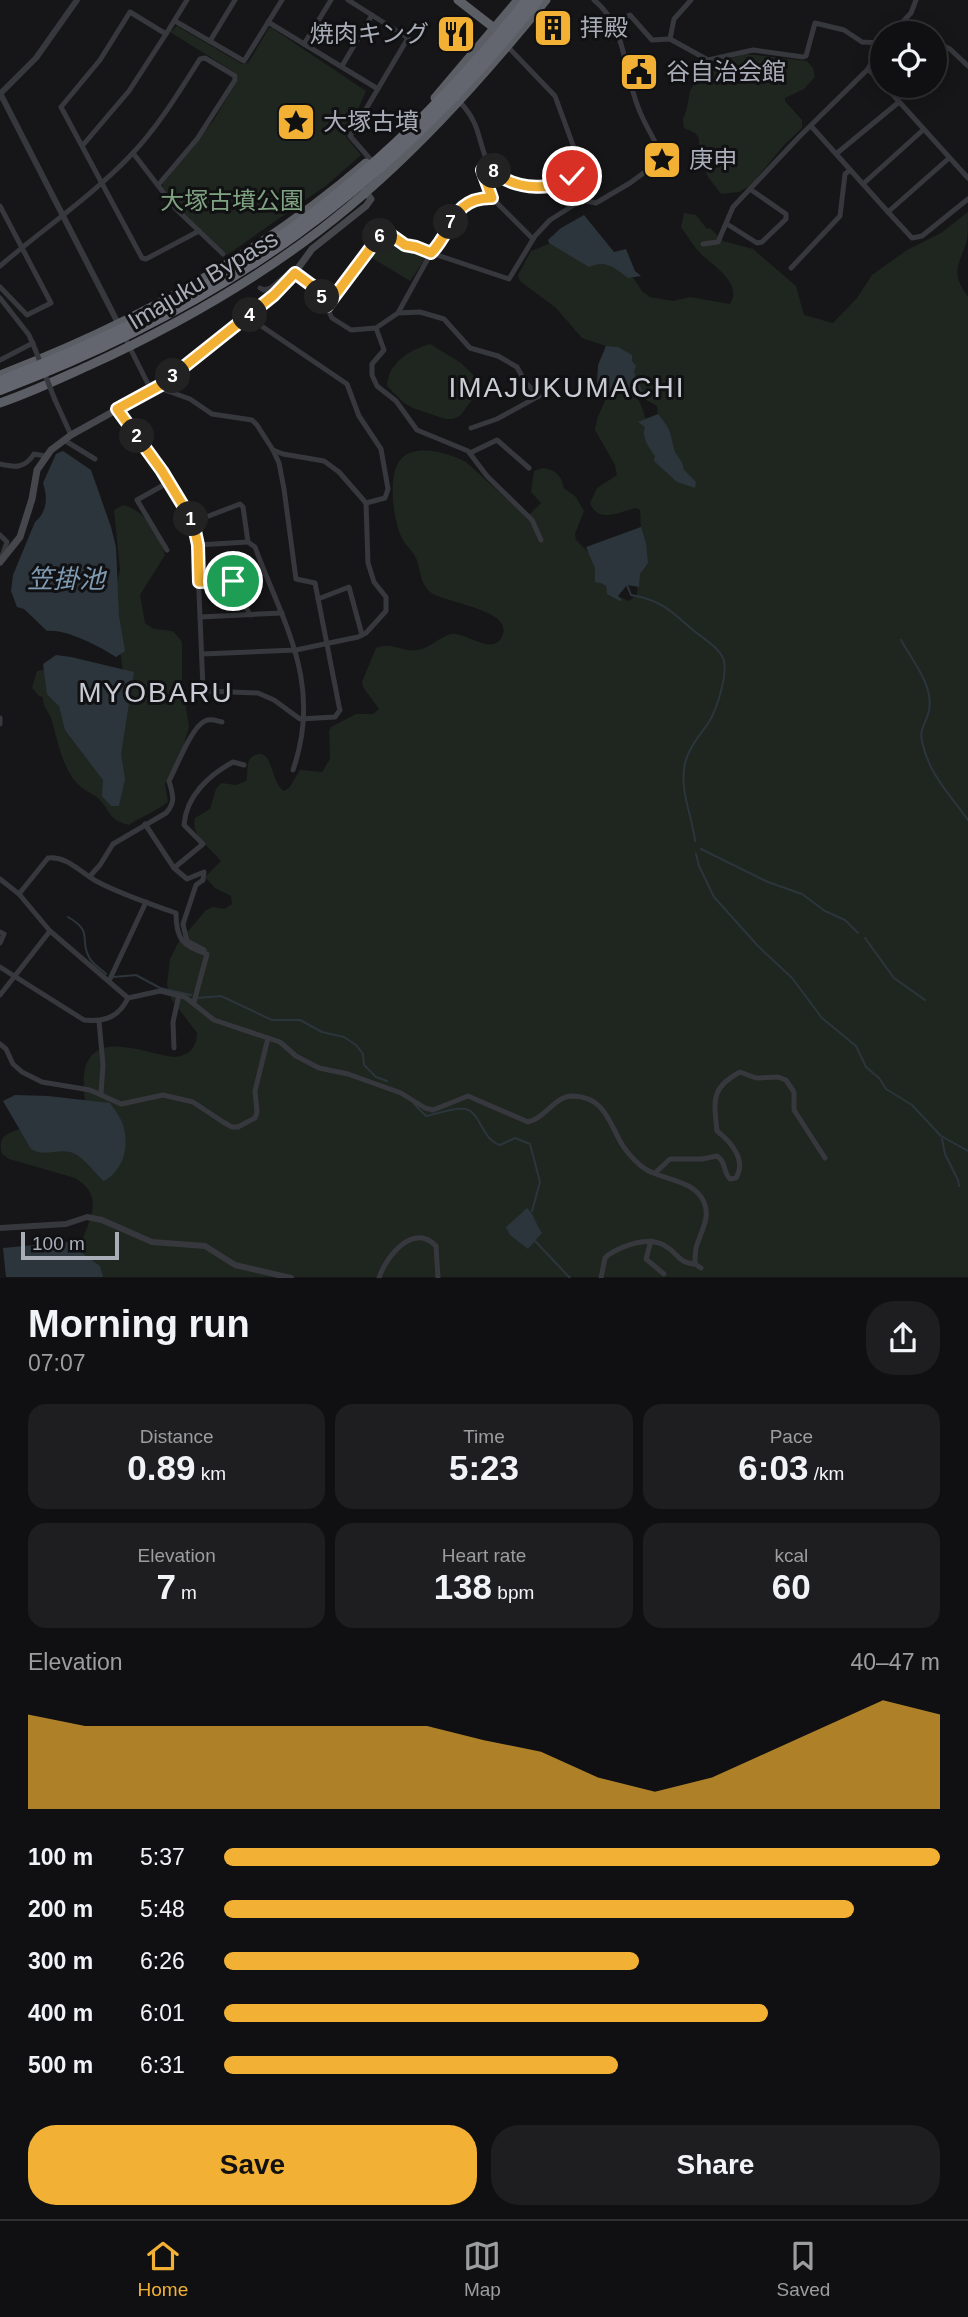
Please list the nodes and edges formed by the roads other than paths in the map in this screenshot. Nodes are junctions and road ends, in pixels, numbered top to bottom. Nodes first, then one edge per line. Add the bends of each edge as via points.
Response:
1 (77, 0) edge
2 (187, 0) edge
3 (234, 0) edge
4 (282, 0) edge
5 (331, 0) edge
6 (348, 0) edge
7 (458, 0) edge
8 (518, 0) edge
9 (527, 0) edge
10 (538, 0) edge
11 (546, 0) edge
12 (594, 0) edge
13 (691, 0) edge
14 (916, 0) edge
15 (356, 2) edge
16 (372, 15) junction
17 (175, 21) junction
18 (905, 21) edge
19 (268, 22) junction
20 (613, 23) junction
21 (495, 27) junction
22 (166, 34) junction
23 (670, 39) junction
24 (210, 41) junction
25 (870, 42) edge
26 (304, 44) junction
27 (508, 47) junction
28 (947, 48) edge
29 (870, 65) edge
30 (342, 66) junction
31 (968, 66) edge
32 (868, 69) joint
33 (378, 89) junction
34 (0, 94) edge
35 (895, 98) edge
36 (460, 102) junction
37 (899, 102) junction
38 (811, 126) junction
39 (923, 130) junction
40 (83, 145) junction
41 (133, 153) junction
42 (836, 154) junction
43 (948, 159) junction
44 (371, 160) junction
45 (487, 163) junction
46 (850, 170) junction
47 (968, 178) edge
48 (102, 183) junction
49 (564, 183) junction
50 (159, 184) junction
51 (863, 184) junction
52 (750, 189) junction
53 (365, 191) junction
54 (492, 198) junction
55 (968, 199) edge
56 (582, 200) junction
57 (1, 210) edge
58 (888, 212) junction
59 (62, 214) junction
60 (727, 224) junction
61 (198, 231) junction
62 (533, 239) junction
63 (703, 244) dead end
64 (22, 247) junction
65 (431, 253) junction
66 (223, 254) dead end
67 (0, 266) edge
68 (792, 268) dead end
69 (295, 273) junction
70 (0, 287) edge
71 (260, 288) dead end
72 (0, 298) edge
73 (327, 306) junction
74 (398, 313) junction
75 (248, 317) junction
76 (119, 325) junction
77 (376, 328) junction
78 (34, 346) junction
79 (128, 348) junction
80 (0, 360) edge
81 (0, 375) edge
82 (0, 381) edge
83 (161, 385) junction
84 (0, 390) edge
85 (151, 390) junction
86 (0, 404) edge
87 (117, 409) junction
88 (471, 428) dead end
89 (67, 437) junction
90 (273, 450) junction
91 (470, 453) junction
92 (45, 456) junction
93 (95, 459) dead end
94 (0, 464) edge
95 (529, 468) dead end
96 (169, 482) junction
97 (366, 503) junction
98 (193, 522) junction
99 (0, 535) edge
100 (541, 540) dead end
101 (248, 542) junction
102 (198, 545) junction
103 (167, 550) dead end
104 (1, 561) edge
105 (199, 582) junction
106 (318, 599) junction
107 (282, 613) junction
108 (250, 615) junction
109 (200, 617) junction
110 (362, 635) junction
111 (327, 644) junction
112 (296, 649) junction
113 (202, 654) junction
114 (0, 718) edge
115 (305, 719) junction
116 (222, 722) dead end
117 (0, 724) edge
118 (244, 765) dead end
119 (293, 770) dead end
120 (145, 824) junction
121 (174, 868) junction
122 (90, 876) junction
123 (1, 881) edge
124 (19, 894) junction
125 (146, 902) junction
126 (50, 931) junction
127 (0, 932) edge
128 (0, 943) edge
129 (207, 954) junction
130 (0, 967) edge
131 (14, 977) junction
132 (109, 981) junction
133 (0, 995) edge
134 (179, 995) junction
135 (128, 998) junction
136 (194, 1002) junction
137 (99, 1021) junction
138 (268, 1038) junction
139 (0, 1044) edge
140 (174, 1048) dead end
141 (101, 1093) junction
142 (825, 1157) dead end
143 (655, 1173) junction
144 (0, 1227) edge
145 (652, 1241) junction
146 (664, 1274) dead end
147 (291, 1278) edge
148 (379, 1278) edge
149 (438, 1278) edge
150 (601, 1278) edge

1 - 34 street via 36,58
2 - 17 street
3 - 24 street
4 - 19 street
5 - 26 street
6 - 15 street
7 - 21 highway
8 - 21 highway, Imajuku Bypass
9 - 82 highway, bridge via 457,81 372,164 272,243 133,324
10 - 84 highway, bridge via 420,132 307,228 198,299 144,328
11 - 27 highway, Imajuku Bypass
12 - 20 street
13 - 23 street via 674,19
14 - 18 street
15 - 16 street
16 - 30 street
16 - 33 street via 408,38
17 - 22 street
17 - 24 street
19 - 24 street via 244,61
19 - 26 street
20 - 23 street via 630,15 652,40
20 - 56 street via 638,109 662,157 596,203
21 - 27 highway
21 - 44 highway, Imajuku Bypass via 435,98
22 - 40 street via 129,91
22 - 40 street via 130,12 100,60 61,107
23 - 25 street via 708,60 753,50 806,56 815,23
26 - 30 street
27 - 36 highway, Imajuku Bypass
27 - 49 street via 560,105 581,163
28 - 31 street
29 - 32 street
30 - 33 street
32 - 38 street
33 - 44 street via 350,136
34 - 59 street
35 - 37 street
36 - 45 street via 480,133
36 - 53 highway, Imajuku Bypass
37 - 39 street
37 - 42 street
38 - 42 street
38 - 52 street
39 - 43 street
39 - 51 street
40 - 48 street
41 - 48 street
41 - 50 street
41 - 50 street via 200,60 205,58 234,76 211,119
42 - 46 street
43 - 47 street
43 - 58 street
44 - 76 highway, Imajuku Bypass via 235,260
45 - 49 street via 498,175 532,187
45 - 54 street via 482,170
46 - 51 street
46 - 68 street via 845,174 840,216
48 - 59 street
48 - 61 street via 142,258
49 - 56 street
50 - 61 street
51 - 58 street
52 - 60 street via 733,207
52 - 60 street via 786,214 786,219 757,243
53 - 69 main road via 371,198 366,206 312,250
53 - 79 highway, Imajuku Bypass via 284,255
54 - 62 street
54 - 65 street via 459,208
55 - 58 street via 922,236 912,238
56 - 62 street via 550,220
57 - 64 street
59 - 64 street
59 - 76 street
60 - 63 street via 718,242
61 - 66 street
62 - 65 street via 509,279
64 - 67 street
64 - 70 street via 51,303 27,315
65 - 73 street via 405,245 384,230
65 - 74 street
69 - 71 street via 291,271 271,288
69 - 73 street via 318,290
69 - 75 main road
72 - 78 street
73 - 77 street via 332,318 351,330
74 - 77 street
74 - 88 street via 444,318 470,348 517,367 539,396
75 - 83 main road
75 - 97 street via 347,384 359,416 382,449 388,489 384,498
76 - 79 street
76 - 81 highway, Imajuku Bypass
77 - 91 street via 384,349 372,364 377,386 396,401 417,430
78 - 80 street
78 - 89 street, bridge
79 - 85 street
79 - 86 highway, Imajuku Bypass
83 - 85 main road
83 - 90 street via 212,414 252,420
85 - 87 main road
87 - 89 main road
87 - 96 street
89 - 92 main road
89 - 93 street
90 - 97 street via 332,465
90 - 106 street via 284,489 296,579 315,583
91 - 95 street via 497,440
91 - 100 street via 532,520
92 - 94 street via 34,454 18,467
92 - 104 main road via 37,470 20,537
96 - 98 street
96 - 103 street via 138,499
97 - 110 street via 368,563 374,582 386,597 386,611
98 - 101 street via 240,504
98 - 102 street
99 - 104 street via 7,542
101 - 102 street
101 - 107 street via 255,547
102 - 105 street
105 - 108 street via 233,581
105 - 109 street
106 - 110 street via 349,587
106 - 111 street
107 - 108 street
107 - 112 street
108 - 109 street
109 - 113 street
110 - 111 street
111 - 112 street
111 - 115 street via 340,710 335,717
112 - 113 street
112 - 115 street
113 - 115 street via 206,691 258,693
114 - 117 street
115 - 119 street
116 - 120 street via 213,719 199,725 169,781 175,799 171,808
118 - 121 street via 233,762 216,771 185,809 184,825 202,844
120 - 121 street
120 - 122 street via 113,844
121 - 129 street via 187,879 204,872 183,924 187,941
122 - 124 street via 76,865 48,858
122 - 125 street
123 - 124 street
124 - 126 street
125 - 129 street via 176,913 176,928 184,944
125 - 132 street
126 - 131 street
126 - 132 street
127 - 128 street via 4,934
129 - 136 street
130 - 131 street
131 - 133 street
131 - 137 street via 76,1018
132 - 135 street
134 - 135 street via 160,991
134 - 136 street
134 - 140 street
135 - 137 street via 116,1015
136 - 138 street via 214,1020
137 - 141 street
138 - 141 street via 255,1091 255,1118 238,1127 193,1102 173,1097 121,1104
138 - 143 street via 319,1068 348,1073 433,1110 468,1096 528,1122 561,1098 594,1102 604,1108 630,1154
139 - 141 street via 13,1064 42,1082
142 - 143 street via 794,1110 793,1091 786,1080 740,1072 719,1087 714,1100 717,1131 732,1142 738,1157 736,1178 730,1179 717,1156 670,1159
143 - 145 street via 689,1187 705,1203 706,1213 696,1248 698,1266 683,1263 664,1245
144 - 147 street via 66,1224 87,1217 152,1242 205,1247 235,1265
145 - 146 street via 646,1259
145 - 150 street via 608,1255
148 - 149 street via 395,1251 420,1237 436,1246

